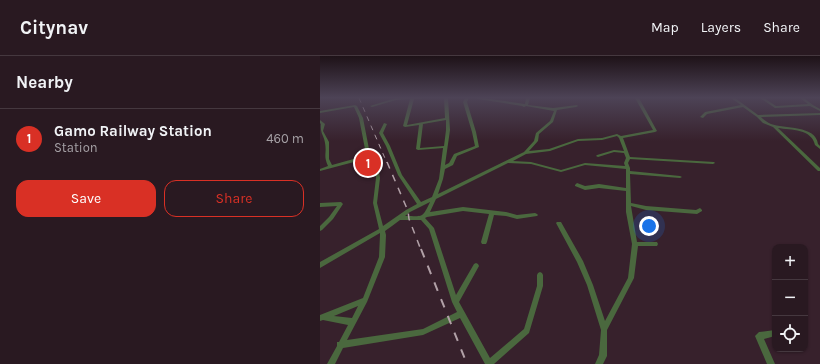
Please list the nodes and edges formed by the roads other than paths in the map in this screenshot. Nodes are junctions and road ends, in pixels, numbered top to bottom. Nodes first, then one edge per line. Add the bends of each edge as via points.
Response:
1 (358, 112) edge
2 (409, 112) edge
3 (446, 112) edge
4 (468, 112) edge
5 (556, 112) edge
6 (644, 112) edge
7 (709, 112) edge
8 (752, 112) edge
9 (820, 114) edge
10 (758, 116) junction
11 (702, 117) dead end
12 (446, 119) junction
13 (320, 121) edge
14 (421, 123) junction
15 (385, 124) dead end
16 (773, 126) junction
17 (321, 134) edge
18 (622, 137) junction
19 (446, 147) junction
20 (820, 148) edge
21 (625, 152) junction
22 (525, 153) junction
23 (371, 156) junction
24 (598, 156) dead end
25 (628, 158) junction
26 (507, 162) junction
27 (713, 163) dead end
28 (331, 167) junction
29 (443, 168) junction
30 (320, 170) edge
31 (629, 170) junction
32 (820, 170) edge
33 (680, 177) dead end
34 (578, 185) dead end
35 (628, 190) junction
36 (434, 198) junction
37 (629, 204) junction
38 (320, 205) edge
39 (420, 205) junction
40 (700, 210) dead end
41 (492, 212) junction
42 (534, 215) dead end
43 (424, 216) junction
44 (399, 218) junction
45 (559, 223) dead end
46 (320, 229) edge
47 (381, 230) junction
48 (484, 242) dead end
49 (635, 244) junction
50 (655, 244) dead end
51 (320, 265) edge
52 (476, 266) dead end
53 (540, 275) dead end
54 (365, 300) junction
55 (456, 302) junction
56 (461, 314) junction
57 (321, 318) edge
58 (353, 322) junction
59 (604, 330) junction
60 (772, 334) edge
61 (340, 345) junction
62 (331, 364) edge
63 (489, 364) edge
64 (599, 364) edge
65 (771, 364) edge

1 - 23 street
2 - 14 street via 405,126
3 - 12 street
4 - 29 street via 477,147 455,155 451,164
5 - 22 street via 552,121 537,134 536,141
6 - 18 street via 654,132
7 - 11 street
8 - 10 street
9 - 10 street
10 - 16 street
12 - 14 street
12 - 19 street
13 - 17 street via 323,124
14 - 19 street via 418,150
15 - 39 street via 381,133 400,175
16 - 20 street via 812,135
16 - 32 street
17 - 28 street via 327,142 327,159
18 - 21 street
18 - 22 street via 617,135 602,139 578,140 550,150
19 - 29 street
21 - 24 street via 614,151
21 - 25 street
22 - 26 street
23 - 28 street
23 - 47 street via 378,178 375,203
25 - 27 street
25 - 31 street via 626,163
26 - 31 street via 532,163 561,171 585,164
26 - 36 street
28 - 30 street
29 - 36 street
31 - 33 street
31 - 35 street
34 - 35 street via 585,188 600,186
35 - 37 street
36 - 39 street
36 - 43 street
37 - 40 street via 654,209 697,212
37 - 49 street
38 - 46 street via 341,204
39 - 44 street
41 - 42 street via 517,217
41 - 43 street via 463,209
41 - 48 street
43 - 44 street
43 - 55 street
44 - 47 street
45 - 59 street via 583,267
47 - 51 street
47 - 54 street via 382,257
49 - 50 street
49 - 59 street via 631,278
52 - 55 street
53 - 63 street via 540,286 527,331
54 - 57 street
54 - 58 street
55 - 56 street
56 - 61 street via 423,332
56 - 63 street
57 - 58 street
58 - 61 street
59 - 64 street via 603,356
60 - 65 street via 759,336
61 - 62 street

